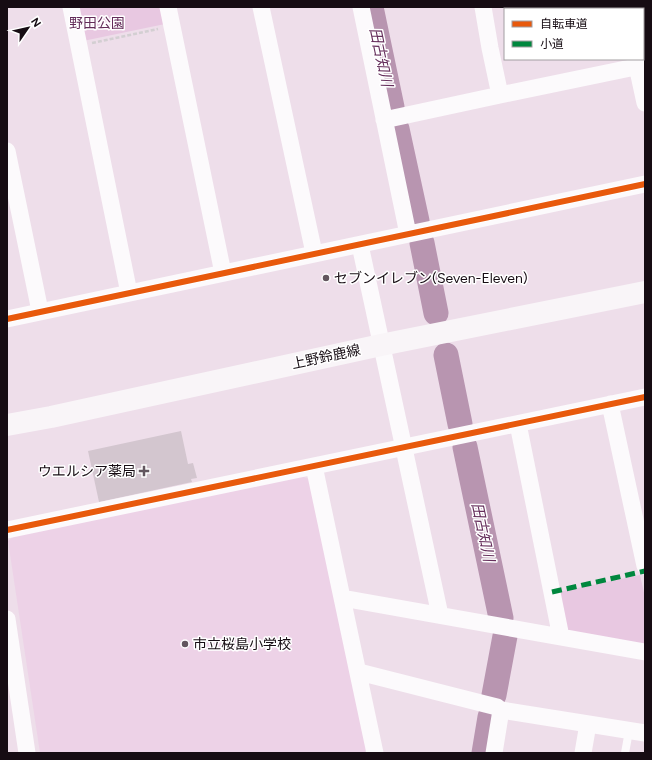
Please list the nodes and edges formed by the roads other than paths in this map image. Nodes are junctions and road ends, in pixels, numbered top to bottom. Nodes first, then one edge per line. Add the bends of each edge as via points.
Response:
1 (71, 7) edge
2 (168, 7) edge
3 (261, 7) edge
4 (361, 7) edge
5 (483, 7) edge
6 (641, 65) edge
7 (500, 95) junction
8 (645, 103) edge
9 (384, 120) junction
10 (7, 152) edge
11 (645, 184) edge
12 (408, 234) junction
13 (360, 245) junction
14 (314, 253) junction
15 (223, 274) junction
16 (645, 292) edge
17 (129, 293) junction
18 (40, 311) junction
19 (7, 318) edge
20 (381, 345) junction
21 (645, 397) edge
22 (610, 404) junction
23 (518, 424) junction
24 (7, 425) edge
25 (404, 448) junction
26 (314, 466) junction
27 (7, 530) edge
28 (645, 566) edge
29 (342, 598) junction
30 (440, 615) junction
31 (7, 619) edge
32 (562, 637) junction
33 (645, 652) edge
34 (359, 672) junction
35 (501, 710) junction
36 (588, 724) junction
37 (637, 732) edge
38 (27, 753) edge
39 (375, 753) edge
40 (494, 753) edge
41 (583, 753) edge
42 (625, 753) edge

1 - 17 street
2 - 15 street
3 - 14 street
4 - 9 street
5 - 7 street
6 - 7 street
6 - 8 street
7 - 9 street
9 - 12 street
10 - 18 street
11 - 12 street
12 - 13 street
13 - 14 street
13 - 20 street
14 - 15 street
15 - 17 street
16 - 20 main road, 上野鈴鹿線
17 - 18 street
18 - 19 street
20 - 24 main road, 上野鈴鹿線
20 - 25 street
21 - 22 street
22 - 23 street
22 - 28 street
23 - 25 street
23 - 32 street
25 - 26 street
25 - 30 street
26 - 27 street
26 - 29 street
29 - 30 street
29 - 34 street
30 - 32 street
31 - 38 street
32 - 33 street
34 - 35 street
34 - 39 street
35 - 36 street
35 - 40 street
36 - 37 street
36 - 41 street
37 - 42 lane

